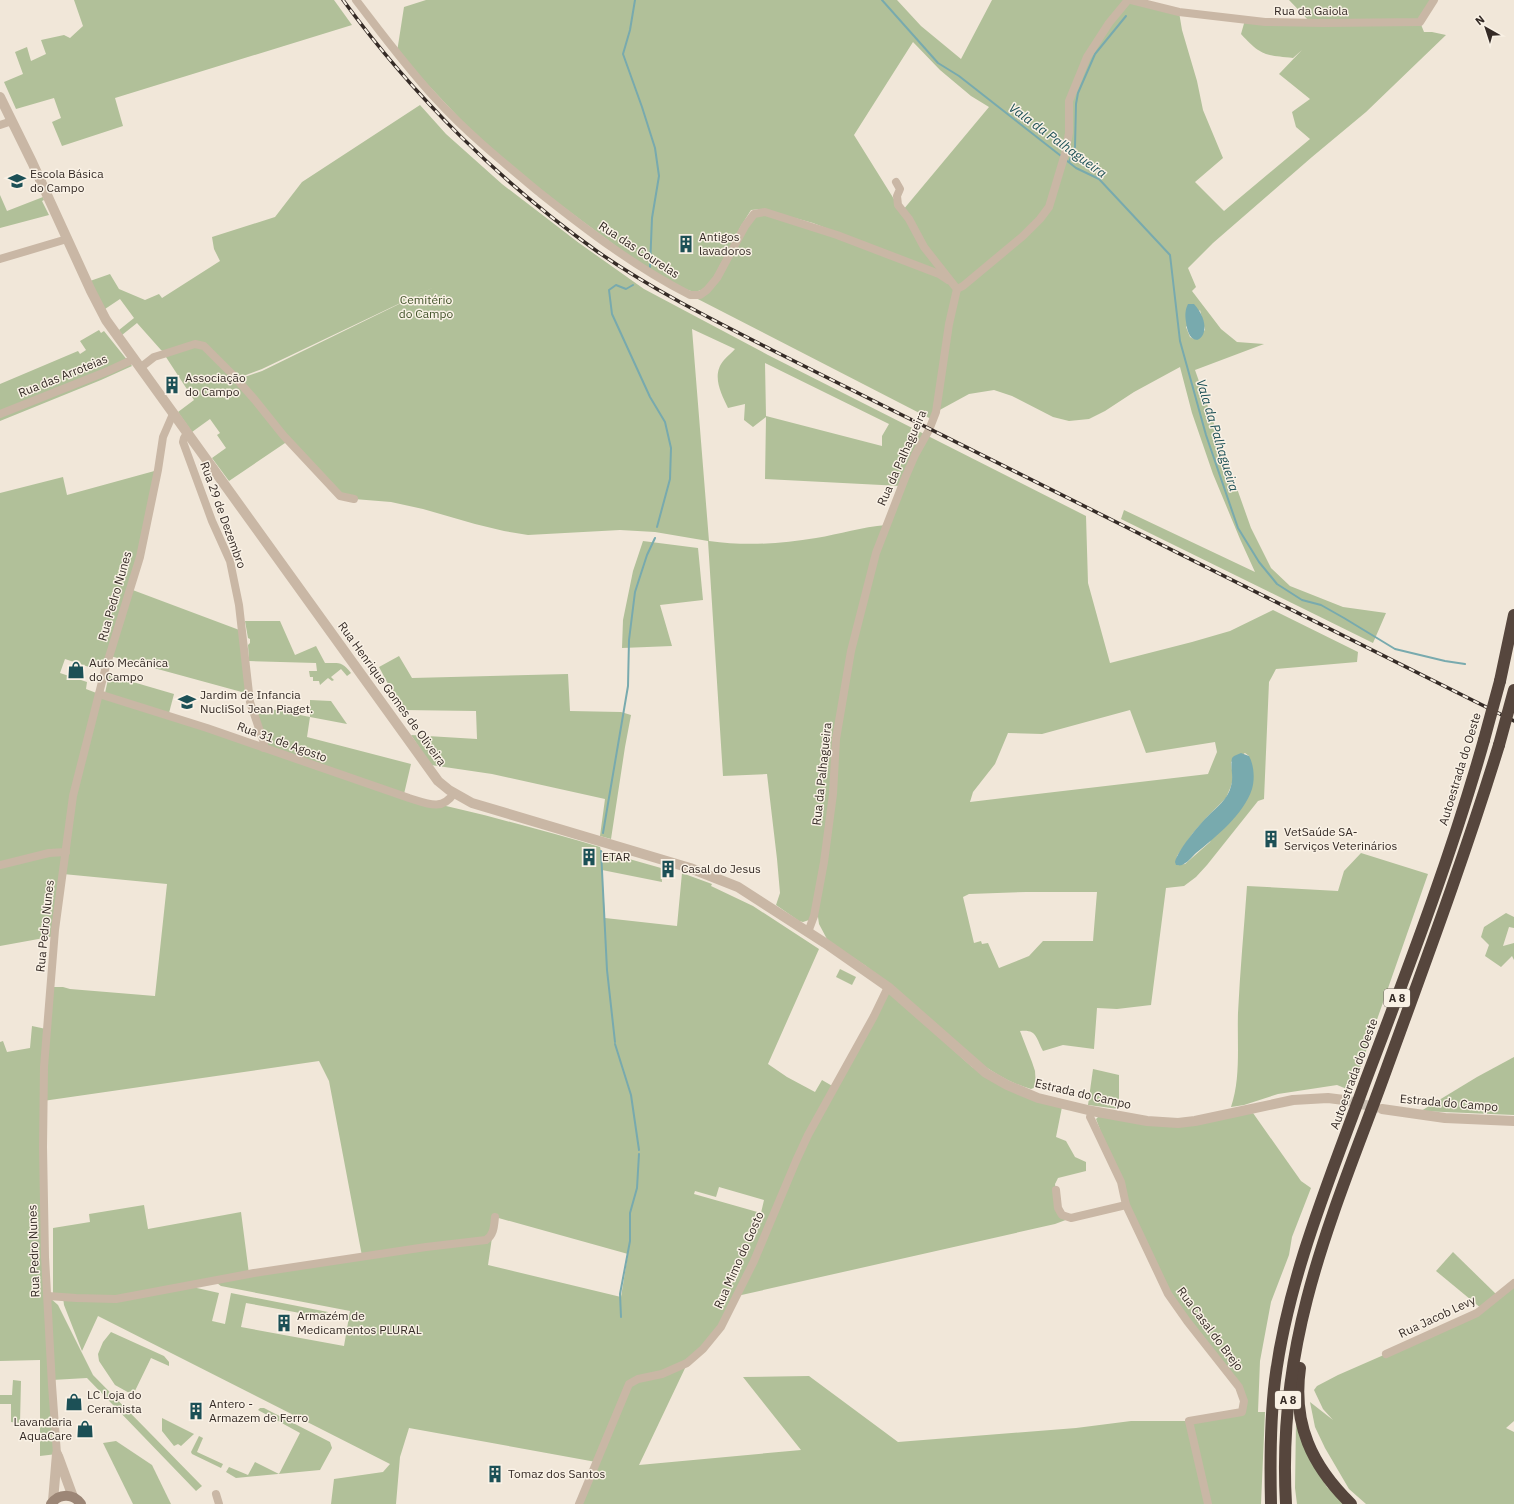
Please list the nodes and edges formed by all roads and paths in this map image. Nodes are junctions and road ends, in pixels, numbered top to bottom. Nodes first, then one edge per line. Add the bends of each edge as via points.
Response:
1 (356, 0) edge
2 (1128, 0) edge
3 (1131, 0) edge
4 (1434, 0) edge
5 (0, 97) edge
6 (12, 121) junction
7 (0, 125) edge
8 (896, 182) dead end
9 (67, 239) junction
10 (0, 259) edge
11 (948, 280) junction
12 (957, 289) junction
13 (134, 359) junction
14 (140, 368) junction
15 (0, 414) edge
16 (173, 414) junction
17 (187, 433) junction
18 (354, 499) dead end
19 (1514, 615) edge
20 (1514, 689) edge
21 (99, 694) junction
22 (264, 748) junction
23 (454, 793) junction
24 (66, 852) junction
25 (0, 865) edge
26 (808, 932) junction
27 (858, 965) joint
28 (888, 987) junction
29 (1344, 1100) tunnel mouth
30 (1382, 1109) tunnel mouth
31 (1092, 1111) junction
32 (1514, 1121) edge
33 (1056, 1190) dead end
34 (1126, 1205) junction
35 (495, 1217) dead end
36 (1514, 1283) edge
37 (48, 1296) junction
38 (1307, 1297) junction
39 (1386, 1354) dead end
40 (58, 1454) junction
41 (216, 1494) dead end
42 (79, 1502) edge
43 (52, 1503) edge
44 (219, 1504) edge
45 (579, 1504) edge
46 (1208, 1504) edge
47 (1271, 1504) edge
48 (1286, 1504) edge
49 (1351, 1504) edge

1 - 11 street, Rua das Courelas via 436,99 495,156 615,251 690,295 707,290 717,278 745,226 754,214 765,212 837,235 939,274
2 - 12 street via 1087,57 1069,101 1069,132 1049,207 1007,250
3 - 4 street, Rua da Gaiola via 1185,13 1265,22 1324,23 1420,22
5 - 6 street
6 - 7 street
6 - 9 street, Rua Henrique Gomes de Oliveira
8 - 11 street via 900,189 897,196 898,205
9 - 10 street
9 - 13 street, Rua Henrique Gomes de Oliveira via 102,312
11 - 12 street
12 - 26 street, Rua da Palhagueira via 936,412 904,478 876,554 851,651 836,739 833,794 824,862 814,916
13 - 14 street, Rua Henrique Gomes de Oliveira
13 - 15 street, Rua das Arroteias
14 - 16 street, Rua Henrique Gomes de Oliveira
14 - 18 street via 154,357 195,344 204,346 340,496
16 - 17 street, Rua Henrique Gomes de Oliveira
16 - 21 street, Rua Pedro Nunes via 163,437 140,557
17 - 22 street, Rua 29 de Dezembro via 183,442 231,564 239,605 250,702
17 - 23 street, Rua Henrique Gomes de Oliveira via 434,775 443,786
19 - 47 highway, Autoestrada do Oeste / A 8, bridge via 1500,681 1472,784 1440,880 1329,1180 1295,1286 1276,1378 1271,1439
20 - 38 highway, A 8, bridge via 1499,745 1455,881 1325,1236
21 - 22 street, Rua 31 de Agosto
21 - 24 street, Rua Pedro Nunes via 73,796
22 - 23 street, Rua 31 de Agosto via 436,805 444,804
23 - 26 street, Rua Henrique Gomes de Oliveira via 485,807 707,874 738,887
24 - 25 street via 49,853
24 - 37 street, Rua Pedro Nunes via 55,930 44,1067 43,1153
26 - 27 street, Rua Henrique Gomes de Oliveira
27 - 28 street, Estrada do Campo
28 - 31 street, Estrada do Campo via 976,1065 997,1080 1038,1098
28 - 45 street, Rua Mimo do Gosto via 799,1155 754,1261 721,1327 687,1364 628,1384
29 - 31 street, Estrada do Campo via 1314,1098 1284,1101 1187,1123 1147,1121
30 - 32 street, Estrada do Campo via 1433,1117
31 - 34 street, Rua Casal do Brejo via 1090,1116 1122,1185
33 - 34 street via 1058,1208 1062,1215 1071,1218
34 - 46 street, Rua Casal do Brejo via 1168,1294 1239,1387 1244,1401 1242,1412 1189,1421
35 - 37 street via 493,1233 486,1240 253,1273 116,1299
36 - 39 street, Rua Jacob Levy via 1477,1313
37 - 40 street, Rua Pedro Nunes
38 - 48 highway, A 8 via 1289,1390 1285,1453
38 - 49 highway via 1308,1319 1298,1388 1302,1423 1317,1462 1332,1484
40 - 42 street
40 - 43 street
41 - 44 street
42 - 43 main road via 69,1496 60,1496

